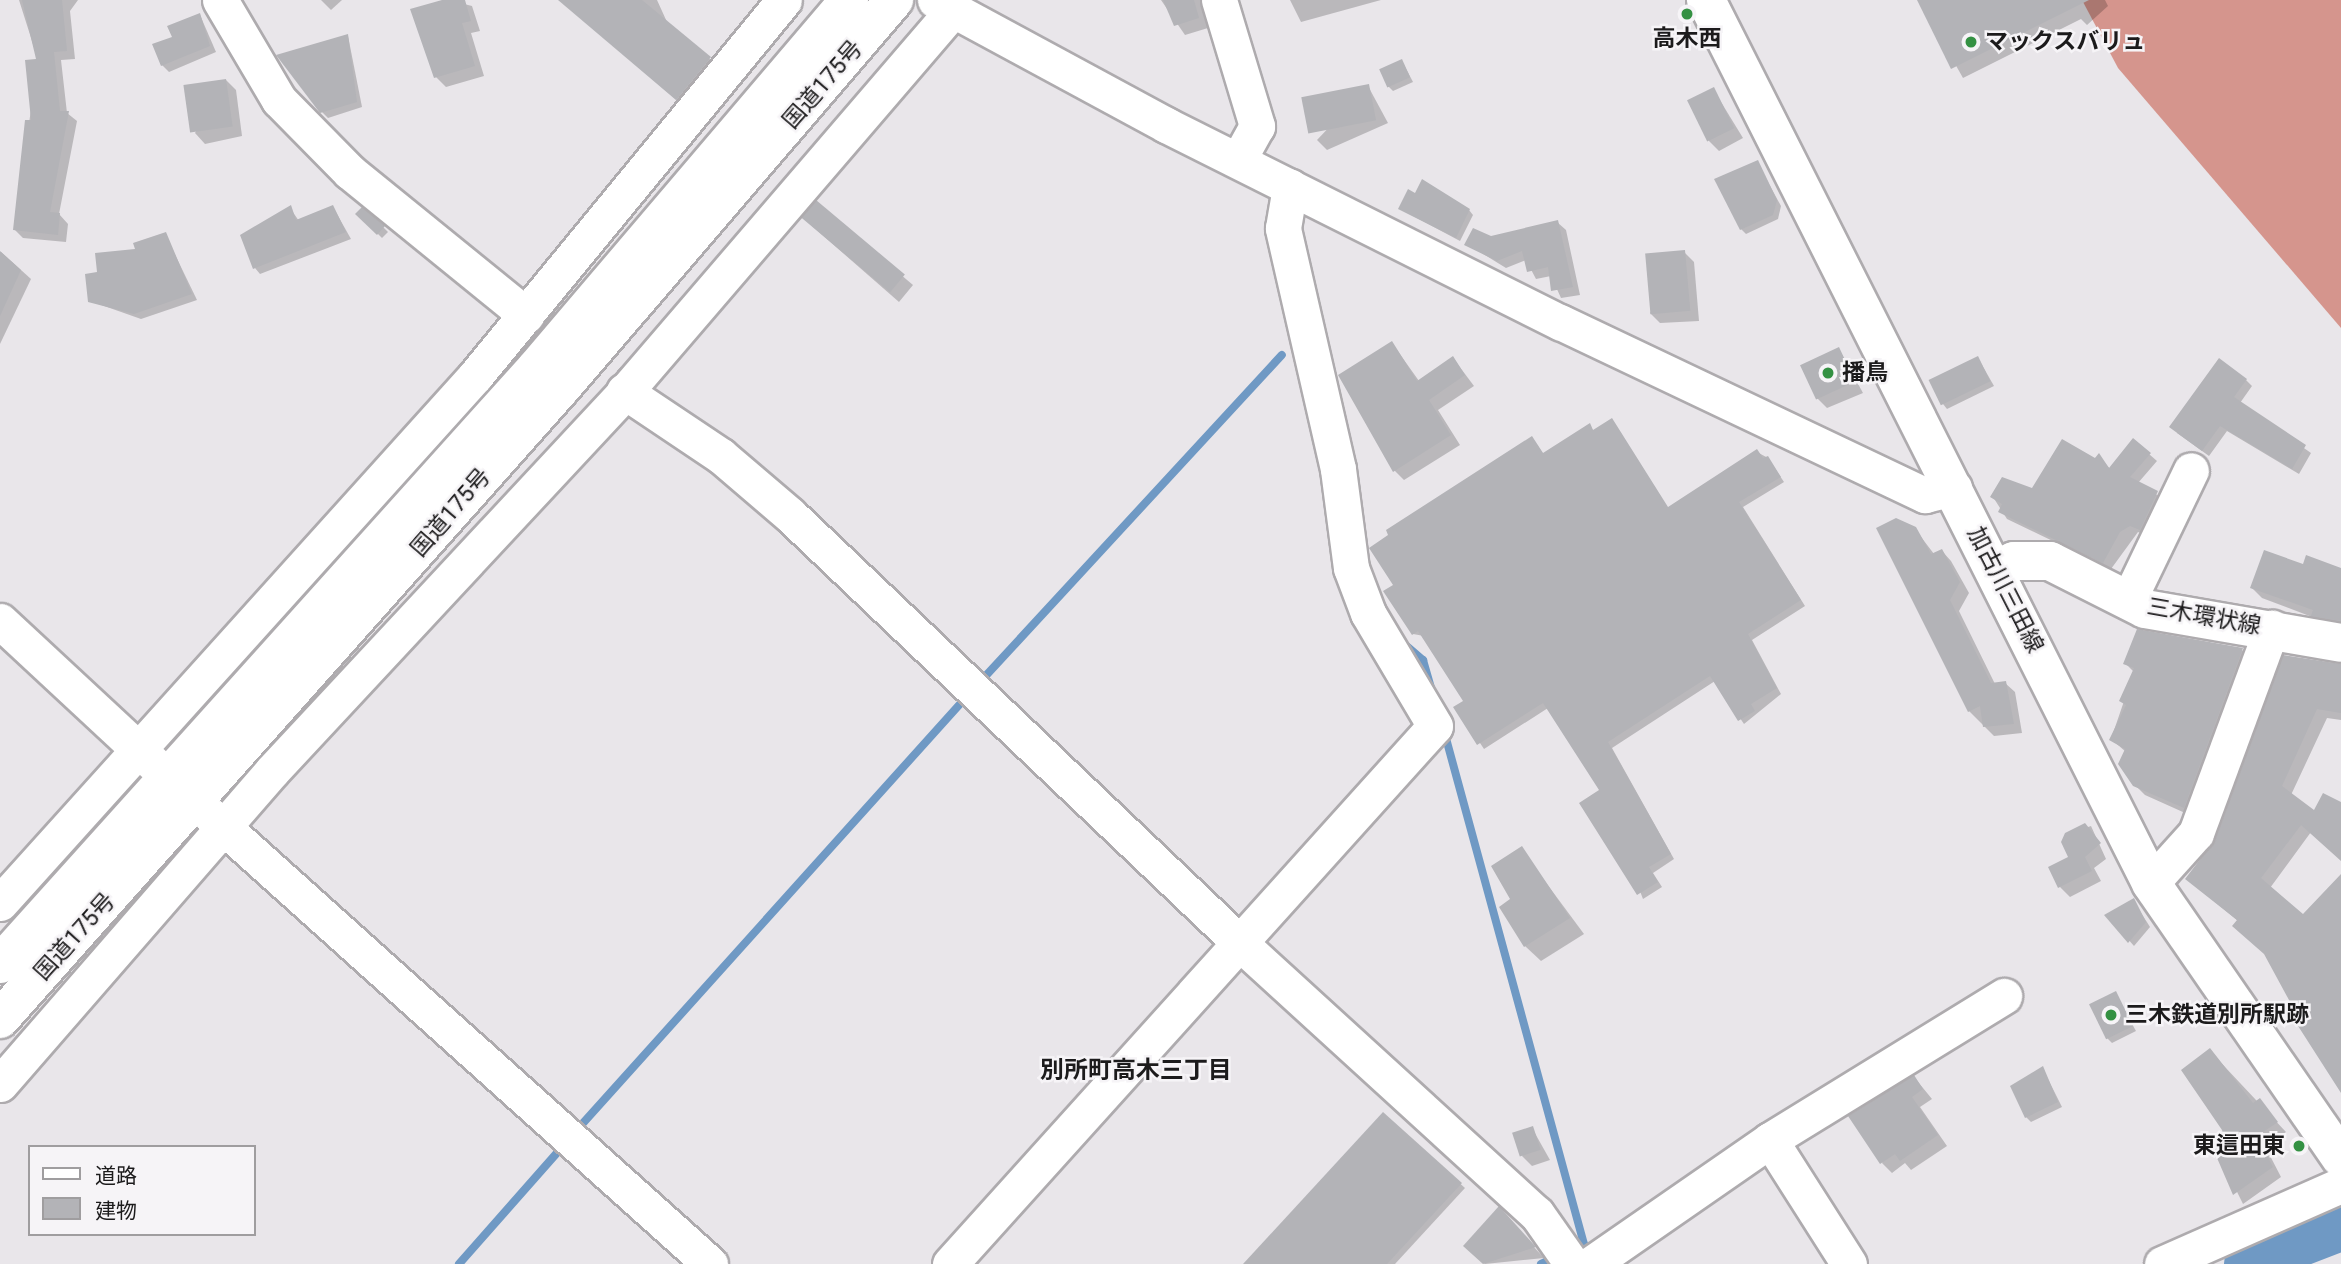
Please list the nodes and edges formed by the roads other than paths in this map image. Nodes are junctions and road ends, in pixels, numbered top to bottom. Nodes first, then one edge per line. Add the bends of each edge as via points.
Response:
1 (220, 0) edge
2 (784, 0) edge
3 (849, 0) edge
4 (1219, 0) edge
5 (1706, 0) edge
6 (943, 6) edge
7 (889, 7) edge
8 (1239, 158) junction
9 (1290, 187) junction
10 (526, 315) junction
11 (624, 392) junction
12 (2191, 470) dead end
13 (1954, 488) junction
14 (1995, 571) junction
15 (2128, 601) junction
16 (0, 621) edge
17 (2272, 628) junction
18 (2341, 643) edge
19 (137, 749) junction
20 (167, 776) junction
21 (196, 803) junction
22 (227, 830) junction
23 (2151, 883) junction
24 (0, 903) edge
25 (1242, 945) junction
26 (0, 964) edge
27 (2004, 996) dead end
28 (0, 1019) edge
29 (0, 1084) edge
30 (1770, 1140) junction
31 (2341, 1158) edge
32 (2341, 1185) edge
33 (710, 1264) edge
34 (950, 1264) edge
35 (1572, 1264) edge
36 (1591, 1264) edge
37 (1850, 1264) edge
38 (2161, 1264) edge

1 - 10 street via 279,100 350,172
2 - 10 street
3 - 20 main road, 国道175号 via 536,368
4 - 8 street via 1257,126
5 - 13 main road, 加古川三田線
6 - 8 street
6 - 11 street
7 - 21 main road, 国道175号
8 - 9 street
9 - 13 street via 1925,495
9 - 25 street via 1283,228 1338,469 1351,568 1367,613 1435,726
10 - 19 street
11 - 22 street via 272,771
11 - 25 street via 722,456 790,515
12 - 15 street
13 - 14 main road, 加古川三田線
14 - 15 main road, 三木環状線 via 2014,561 2050,561
14 - 23 main road, 加古川三田線
15 - 17 main road, 三木環状線 via 2145,610
16 - 19 street
17 - 18 main road, 三木環状線
17 - 23 street via 2196,833
19 - 20 street
19 - 24 street
20 - 21 street
20 - 26 main road, 国道175号
21 - 22 street
21 - 28 main road, 国道175号
22 - 29 street
22 - 33 street
23 - 31 main road, 加古川三田線
25 - 34 street
25 - 35 street via 1537,1214
27 - 30 street
30 - 36 street
30 - 37 street
32 - 38 street

